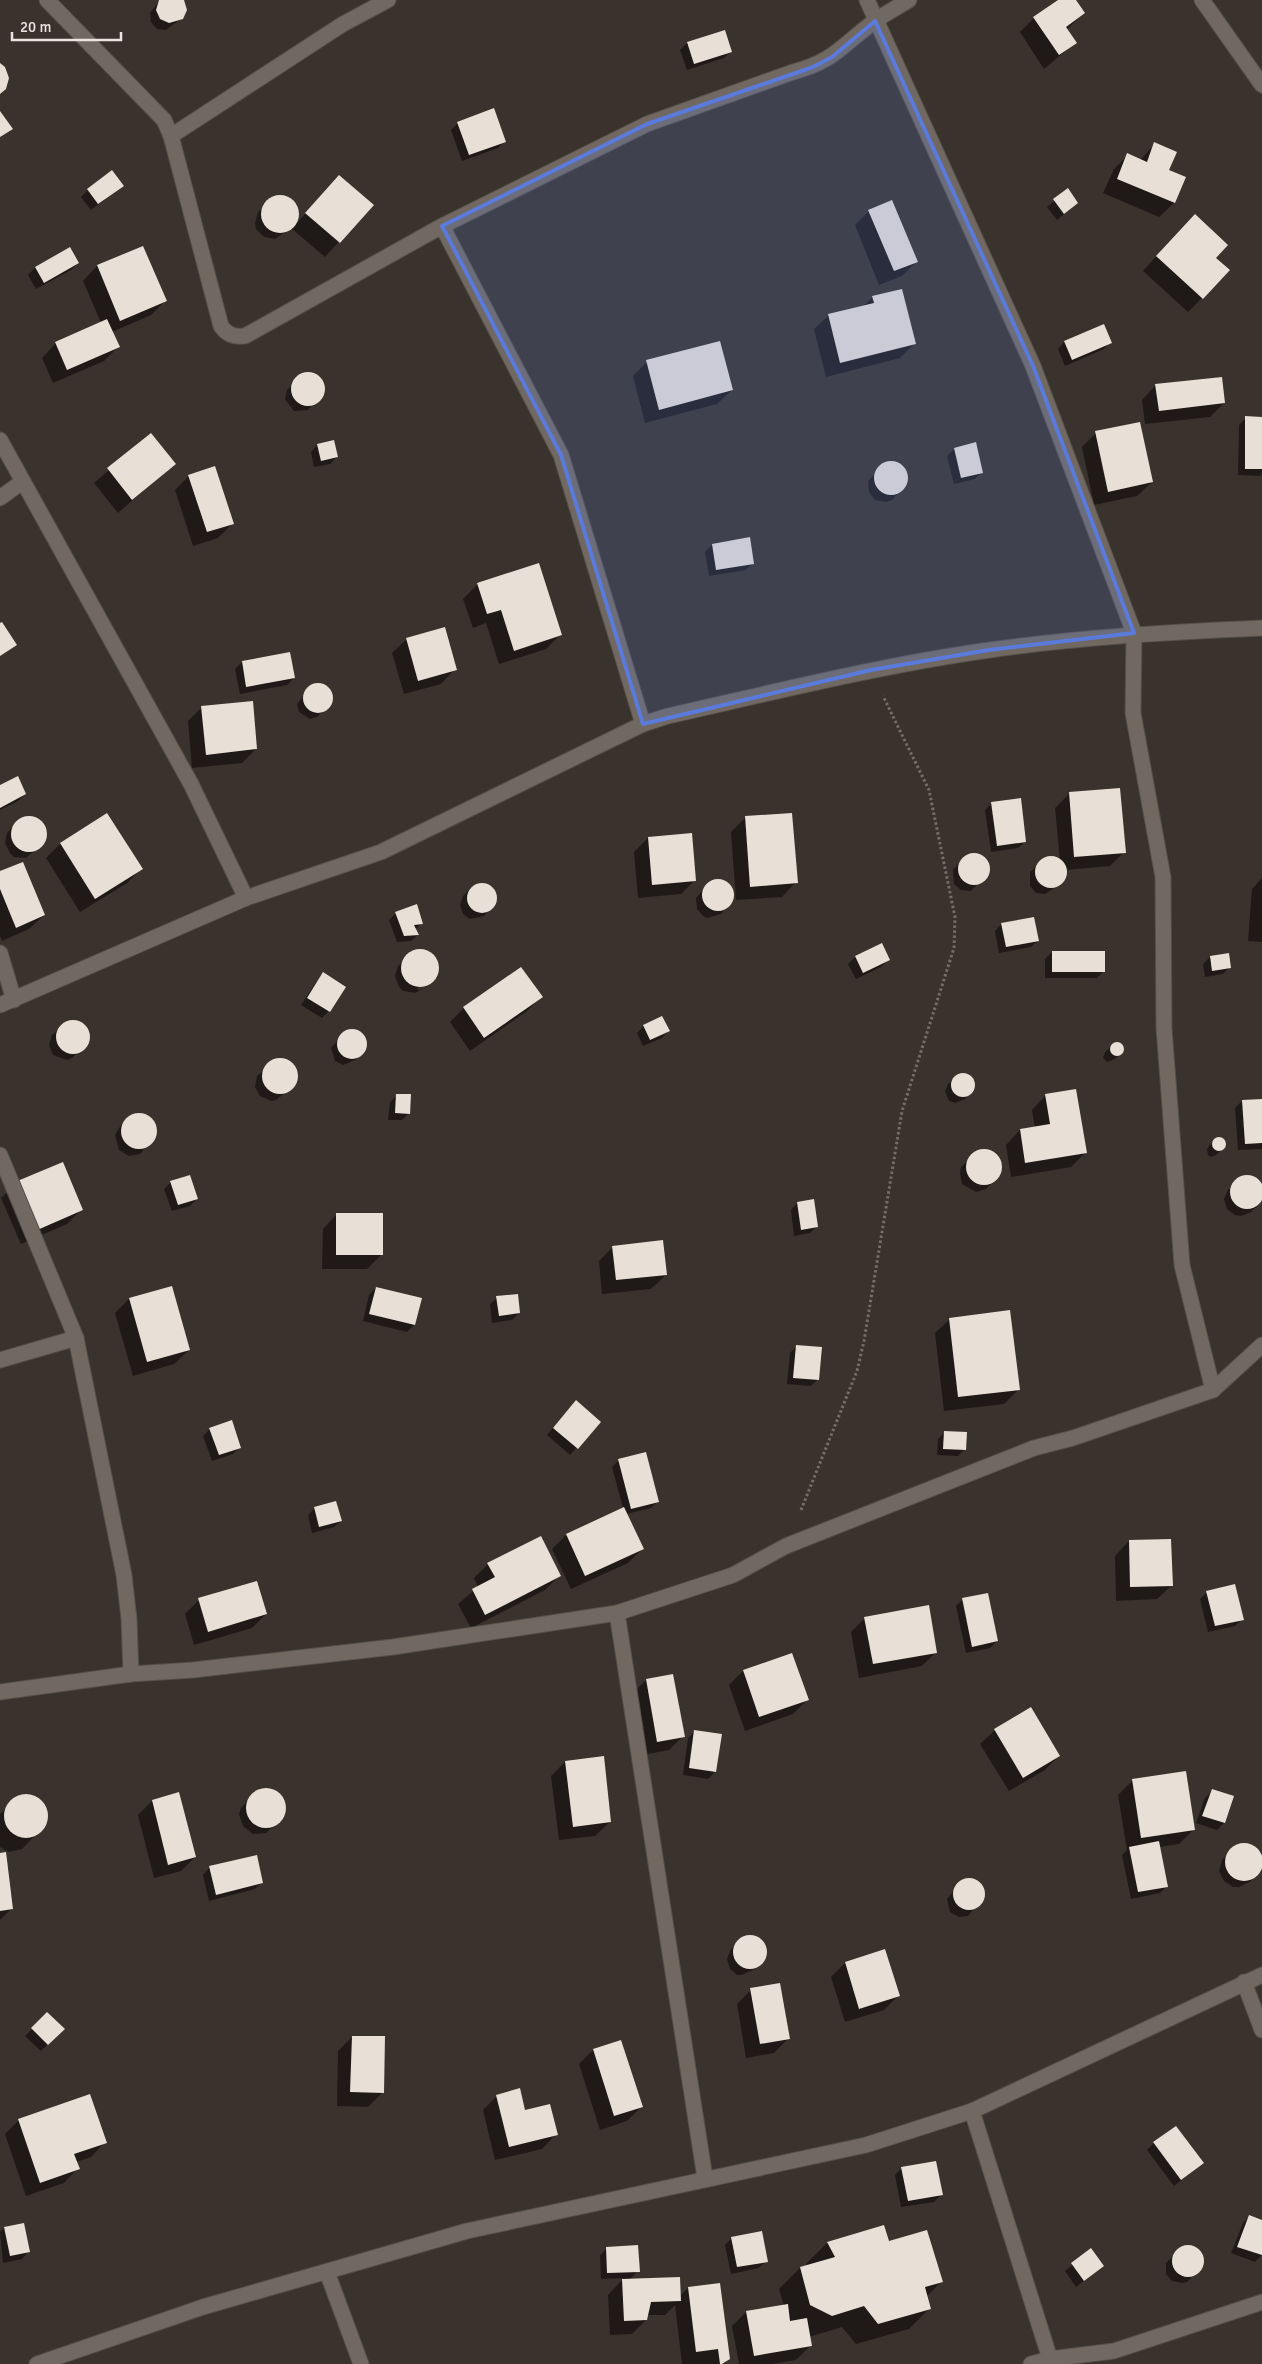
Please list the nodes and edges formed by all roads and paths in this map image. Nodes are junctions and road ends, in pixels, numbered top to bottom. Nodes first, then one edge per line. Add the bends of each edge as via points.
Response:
1 (47, 0) edge
2 (388, 0) edge
3 (867, 0) edge
4 (909, 0) edge
5 (1202, 0) edge
6 (875, 21) junction
7 (1262, 85) edge
8 (171, 136) junction
9 (442, 226) junction
10 (0, 440) edge
11 (22, 482) junction
12 (0, 498) edge
13 (1262, 628) edge
14 (1134, 633) junction
15 (871, 670) junction
16 (643, 724) junction
17 (246, 898) junction
18 (0, 953) edge
19 (14, 1000) junction
20 (0, 1005) edge
21 (0, 1155) edge
22 (76, 1338) junction
23 (1262, 1345) edge
24 (0, 1360) edge
25 (1213, 1390) junction
26 (786, 1546) junction
27 (618, 1613) junction
28 (131, 1674) junction
29 (0, 1692) edge
30 (1262, 1975) edge
31 (1244, 1982) junction
32 (1262, 2030) edge
33 (972, 2111) junction
34 (705, 2178) junction
35 (327, 2272) junction
36 (1262, 2302) edge
37 (1116, 2357) edge
38 (1050, 2359) junction
39 (56, 2361) edge
40 (37, 2364) edge
41 (361, 2364) edge
42 (1031, 2364) edge

1 - 8 street via 164,120
2 - 8 street via 343,24
3 - 6 street
4 - 6 street
5 - 7 street
6 - 9 street via 832,57 812,67 647,124
6 - 14 street via 1033,366
8 - 9 street via 221,326 230,335 245,336
9 - 16 street via 561,455
10 - 11 street
11 - 12 street
11 - 17 street via 191,784
13 - 14 street
14 - 15 street via 989,650
14 - 25 street via 1133,713 1163,878 1164,1028 1182,1265
15 - 16 street
15 - 26 path via 929,790 956,917 954,948 902,1110 857,1371
16 - 17 street via 381,852
17 - 19 street
18 - 19 street
19 - 20 street
21 - 22 street
22 - 24 street
22 - 28 street via 124,1575
23 - 25 street
25 - 26 street via 1073,1438 1034,1448
26 - 27 street via 733,1575
27 - 28 street via 394,1648
27 - 34 street
28 - 29 street
30 - 31 street
31 - 32 street
31 - 33 street
33 - 34 street via 866,2144
33 - 38 street
34 - 35 street via 493,2224
35 - 39 street via 203,2307
35 - 41 street
36 - 37 street
37 - 38 street
38 - 42 street
39 - 40 street

